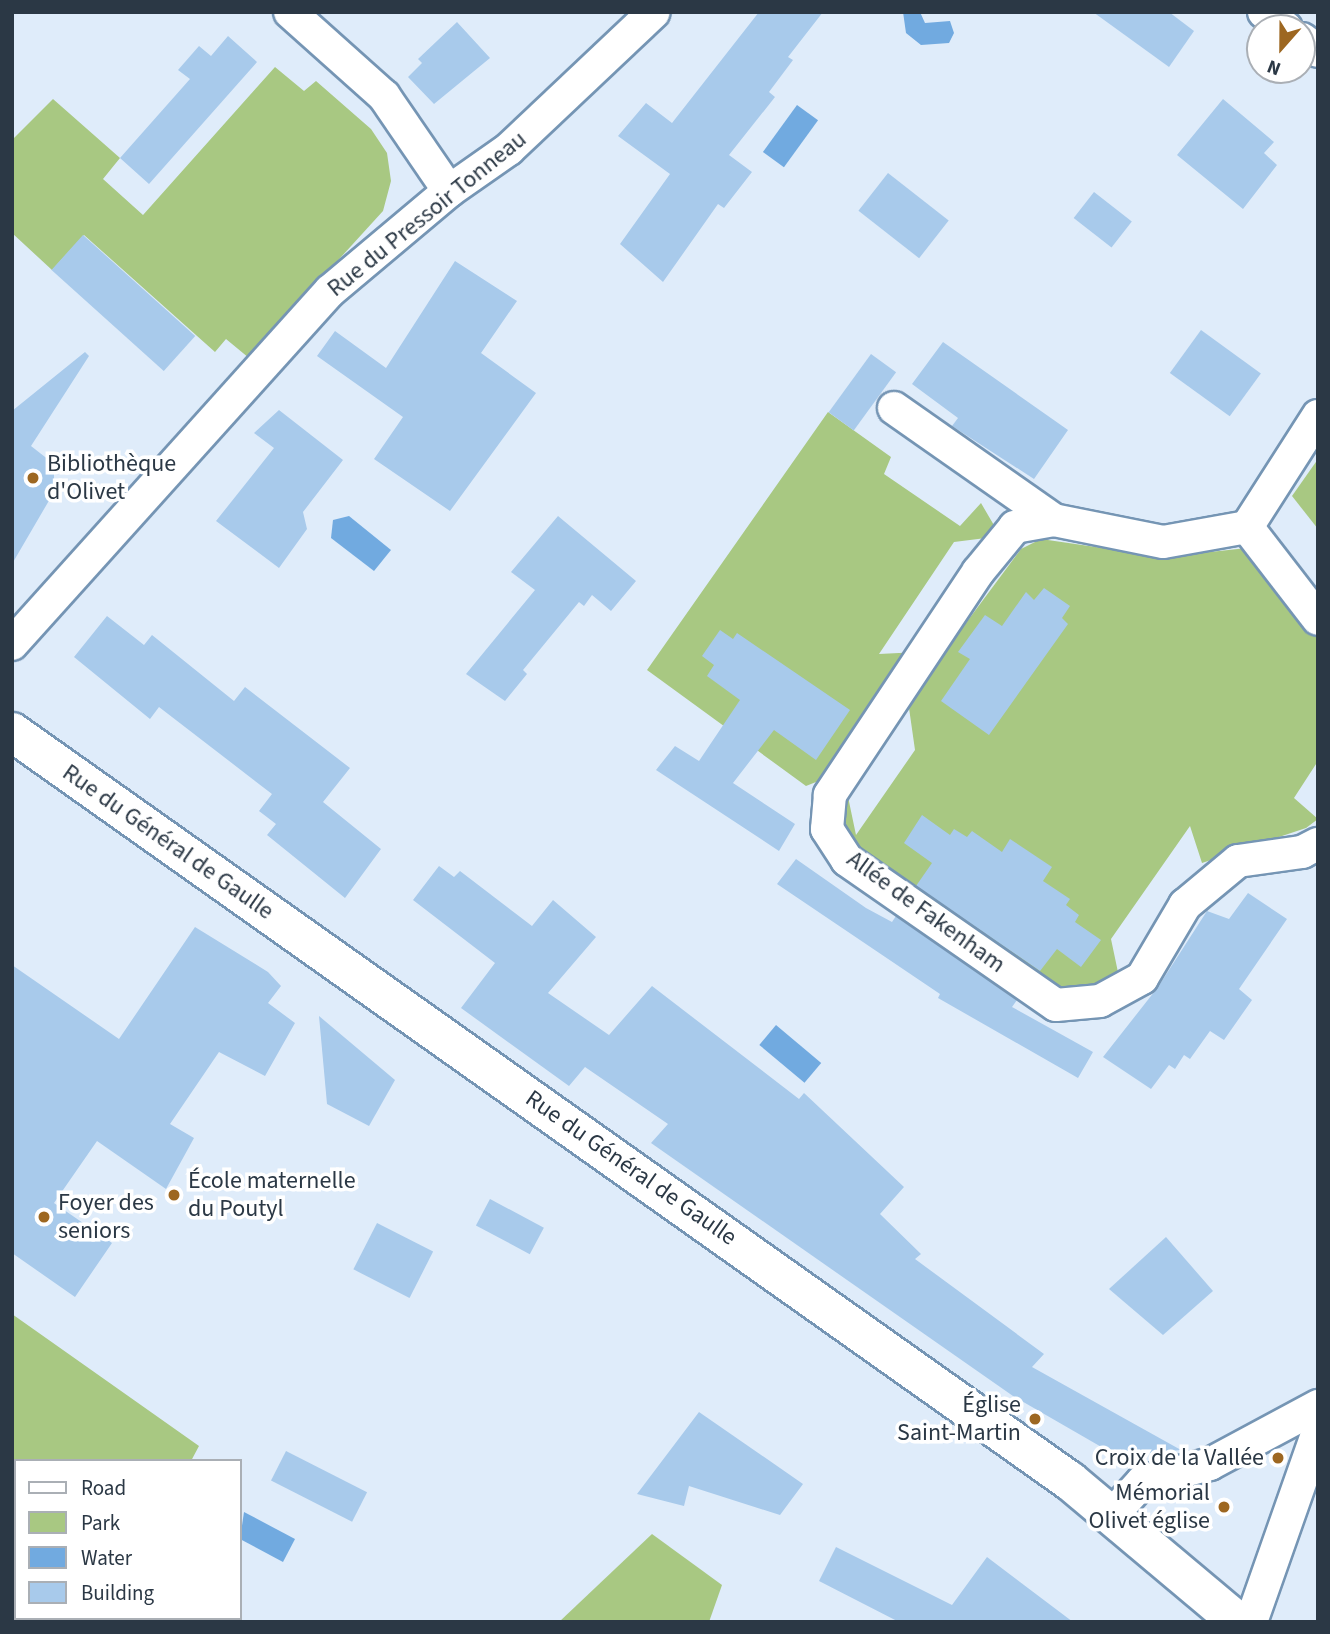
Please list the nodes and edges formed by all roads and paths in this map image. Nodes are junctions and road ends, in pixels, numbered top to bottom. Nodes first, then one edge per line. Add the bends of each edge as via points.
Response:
1 (290, 12) edge
2 (654, 12) edge
3 (449, 191) junction
4 (894, 408) dead end
5 (1318, 416) edge
6 (1054, 520) junction
7 (1247, 527) junction
8 (1318, 619) edge
9 (12, 645) edge
10 (12, 732) edge
11 (1318, 844) edge
12 (1318, 1406) edge
13 (1318, 1432) edge
14 (1112, 1515) junction
15 (1238, 1622) edge
16 (1251, 1622) edge

1 - 3 street via 384,96
2 - 3 street, Rue du Pressoir Tonneau via 509,149
3 - 9 street, Rue du Pressoir Tonneau via 331,291
4 - 6 street, Allée de Fakenham
5 - 7 street
6 - 7 street, Allée de Fakenham via 1163,542
6 - 11 street, Allée de Fakenham via 1015,527 992,554 830,795 827,829 847,860 1056,1005 1100,1001 1142,978 1185,905 1238,862 1302,852
7 - 8 street
10 - 14 main road, Rue du Général de Gaulle
12 - 14 street via 1210,1464 1142,1482
13 - 16 street
14 - 15 main road, Rue du Général de Gaulle

